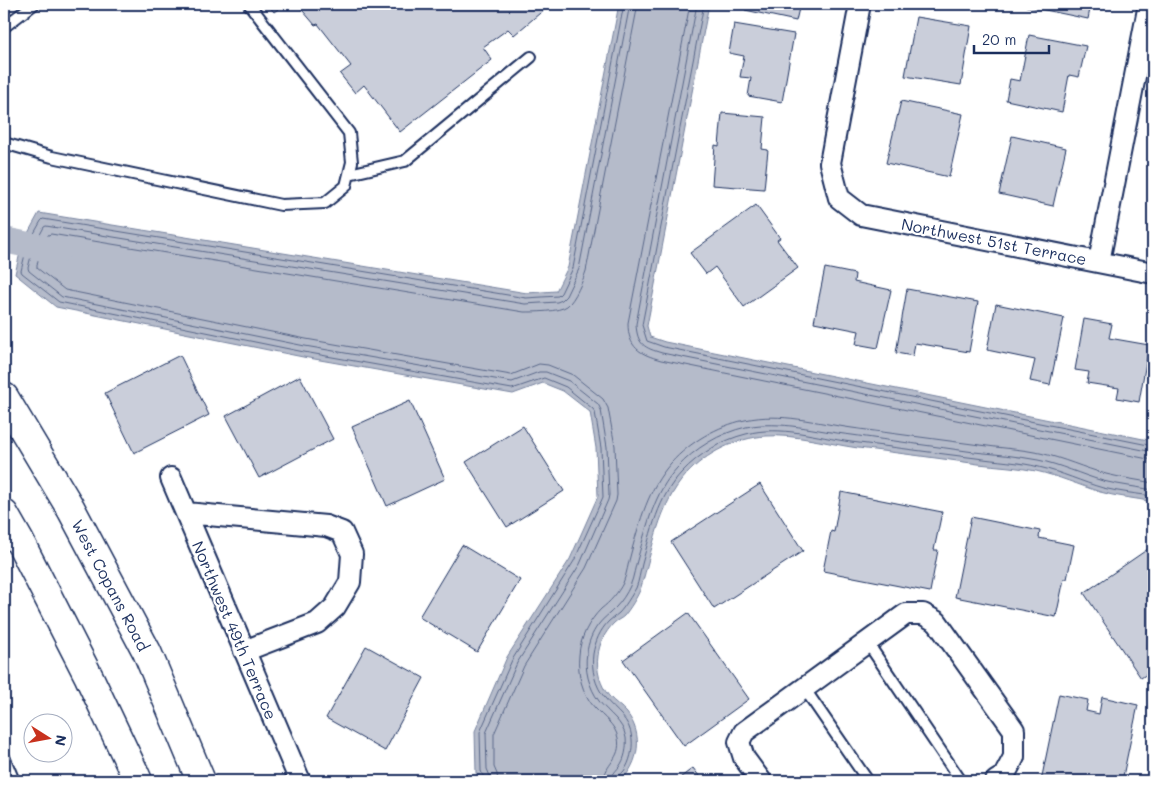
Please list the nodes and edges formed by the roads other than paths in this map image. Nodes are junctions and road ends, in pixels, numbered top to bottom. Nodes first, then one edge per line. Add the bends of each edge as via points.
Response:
1 (34, 4) edge
2 (249, 4) edge
3 (860, 4) edge
4 (1149, 4) edge
5 (4, 27) edge
6 (531, 56) dead end
7 (4, 143) edge
8 (349, 174) junction
9 (1100, 262) junction
10 (1153, 273) edge
11 (4, 397) edge
12 (171, 478) dead end
13 (186, 513) junction
14 (4, 514) edge
15 (867, 642) junction
16 (244, 651) junction
17 (804, 688) junction
18 (4, 757) edge
19 (14, 781) edge
20 (138, 781) edge
21 (201, 781) edge
22 (300, 781) edge
23 (761, 781) edge
24 (868, 781) edge
25 (961, 781) edge
26 (996, 781) edge

1 - 5 lane
2 - 8 lane via 350,133 352,162
3 - 9 street, Northwest 51st Terrace via 830,163 839,198 861,215
4 - 9 street
6 - 8 lane via 405,160
7 - 8 lane via 52,157 281,205 325,203 346,186
9 - 10 street, Northwest 51st Terrace
11 - 21 main road, West Copans Road via 71,508 147,652
12 - 13 street, Northwest 49th Terrace
13 - 16 street, Northwest 49th Terrace
13 - 16 street via 326,526 342,532 352,554 350,582 335,607 317,622
14 - 20 main road via 85,669
15 - 17 street
15 - 25 lane
15 - 26 street via 906,614 923,614 938,622 1014,730 1014,757 1004,776
16 - 22 street, Northwest 49th Terrace
17 - 23 street via 744,732 739,742 744,758
17 - 24 lane
18 - 19 lane

